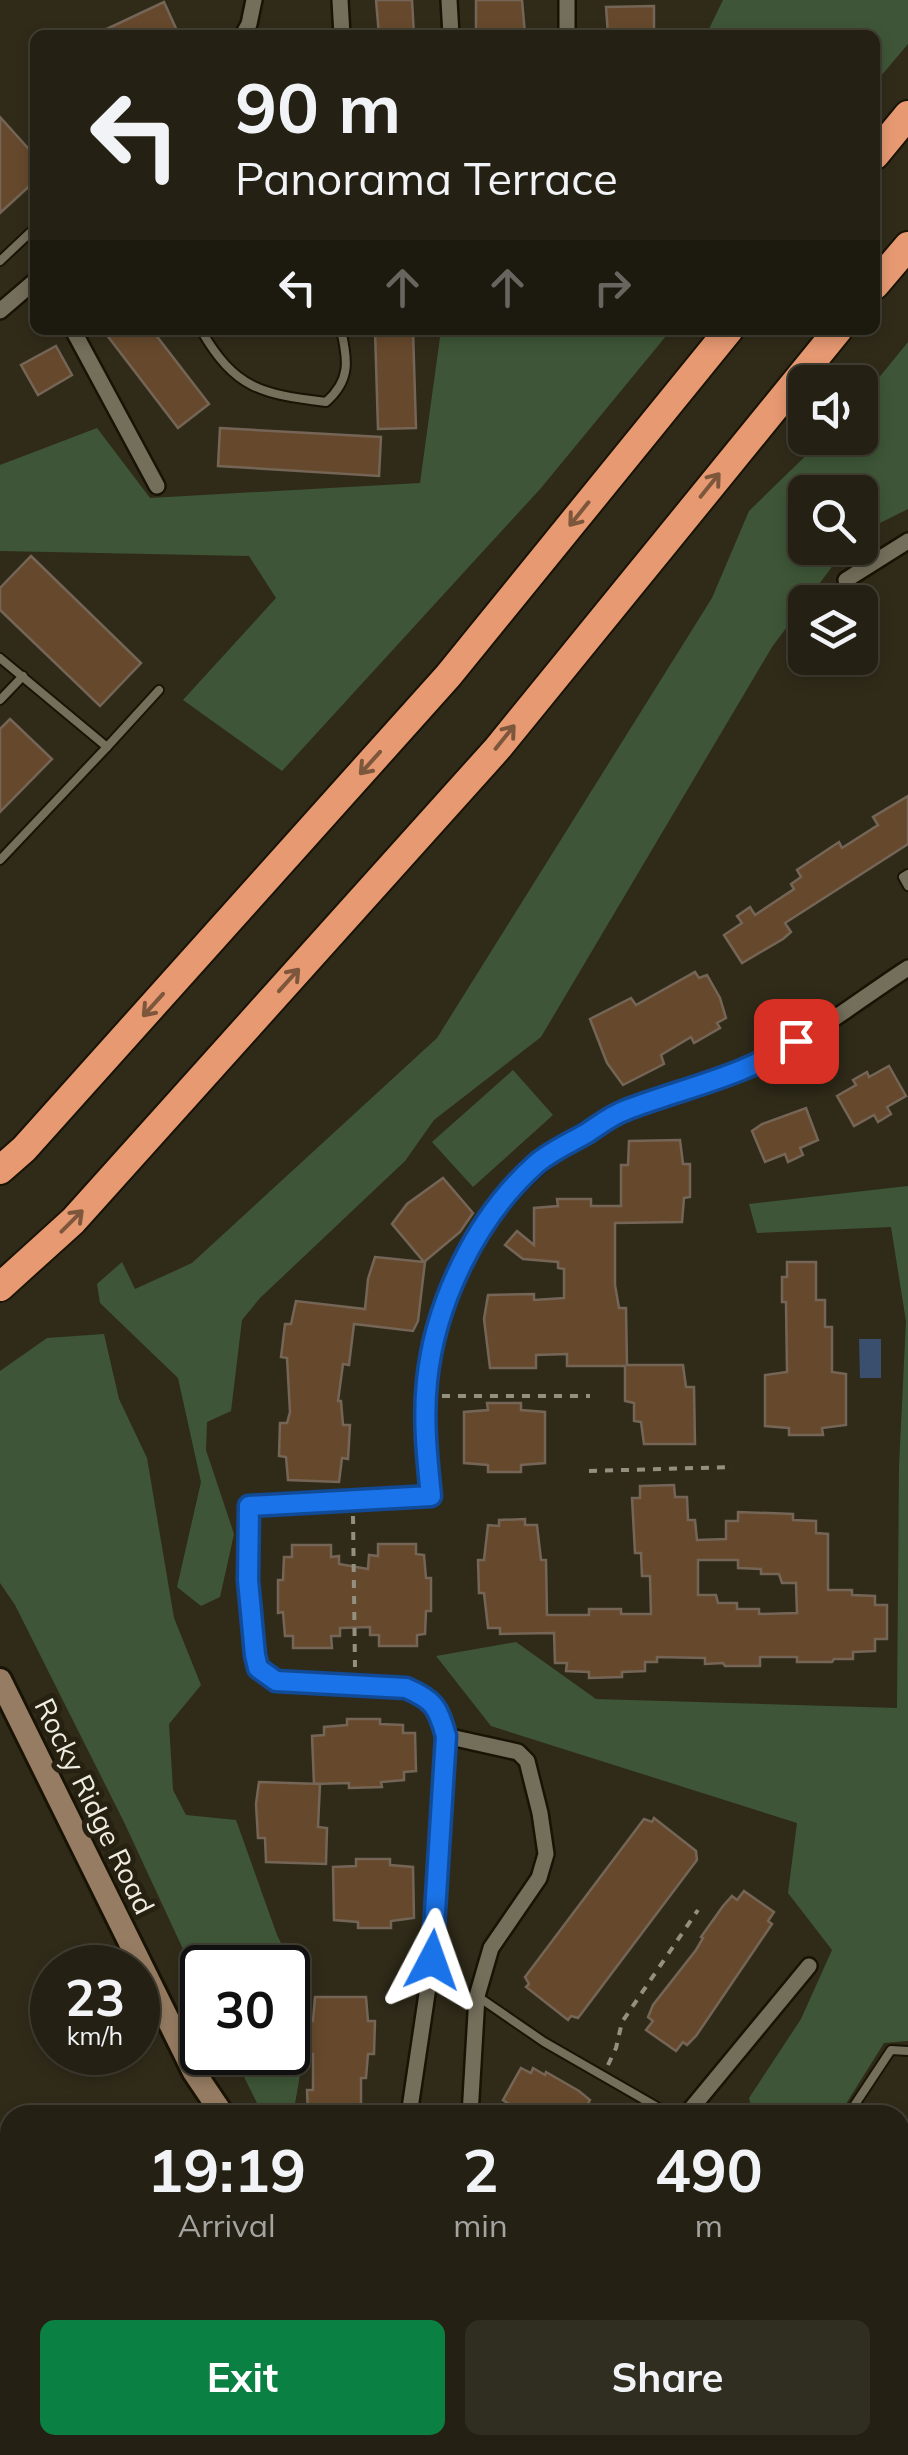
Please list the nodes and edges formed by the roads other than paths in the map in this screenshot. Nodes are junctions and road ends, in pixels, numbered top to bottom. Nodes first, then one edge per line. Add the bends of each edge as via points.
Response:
1 (254, 0) edge
2 (340, 0) edge
3 (449, 0) edge
4 (567, 0) edge
5 (246, 30) edge
6 (342, 30) edge
7 (451, 30) edge
8 (567, 30) edge
9 (908, 115) edge
10 (880, 149) edge
11 (30, 233) edge
12 (908, 246) edge
13 (0, 261) edge
14 (880, 280) edge
15 (30, 285) edge
16 (1, 308) edge
17 (76, 335) edge
18 (204, 335) edge
19 (342, 335) edge
20 (724, 335) edge
21 (834, 335) edge
22 (158, 486) dead end
23 (908, 541) edge
24 (846, 580) dead end
25 (0, 658) edge
26 (23, 676) junction
27 (159, 690) dead end
28 (0, 700) edge
29 (107, 747) junction
30 (0, 860) edge
31 (908, 874) edge
32 (908, 886) edge
33 (908, 968) edge
34 (0, 1170) edge
35 (0, 1288) edge
36 (0, 1680) edge
37 (446, 1736) junction
38 (809, 1966) dead end
39 (477, 1996) junction
40 (908, 2050) edge
41 (216, 2105) edge
42 (410, 2105) edge
43 (471, 2105) edge
44 (655, 2105) edge
45 (694, 2105) edge
46 (855, 2105) edge

1 - 5 street
2 - 6 street
3 - 7 street
4 - 8 street
9 - 10 highway
11 - 13 lane
12 - 14 highway
15 - 16 street
17 - 22 street
18 - 19 lane via 248,385 326,402 341,389 348,359
20 -> 34 highway via 448,676
35 -> 21 highway via 73,1221 496,748
23 - 24 street
25 - 26 lane
26 - 28 lane
26 - 29 lane
27 - 29 lane
29 - 30 lane
31 - 32 lane
33 - 37 street via 788,1047 622,1111 536,1164 504,1199 457,1274 444,1308 427,1379 431,1496 249,1506 248,1580 258,1668 276,1681 388,1685 420,1694 438,1709
36 - 41 main road, Rocky Ridge Road
37 - 39 street via 518,1752 527,1761 546,1854 538,1878 491,1948
37 - 42 street via 432,1960
38 - 45 street
39 - 43 street
39 - 44 lane
40 - 46 lane via 891,2050

